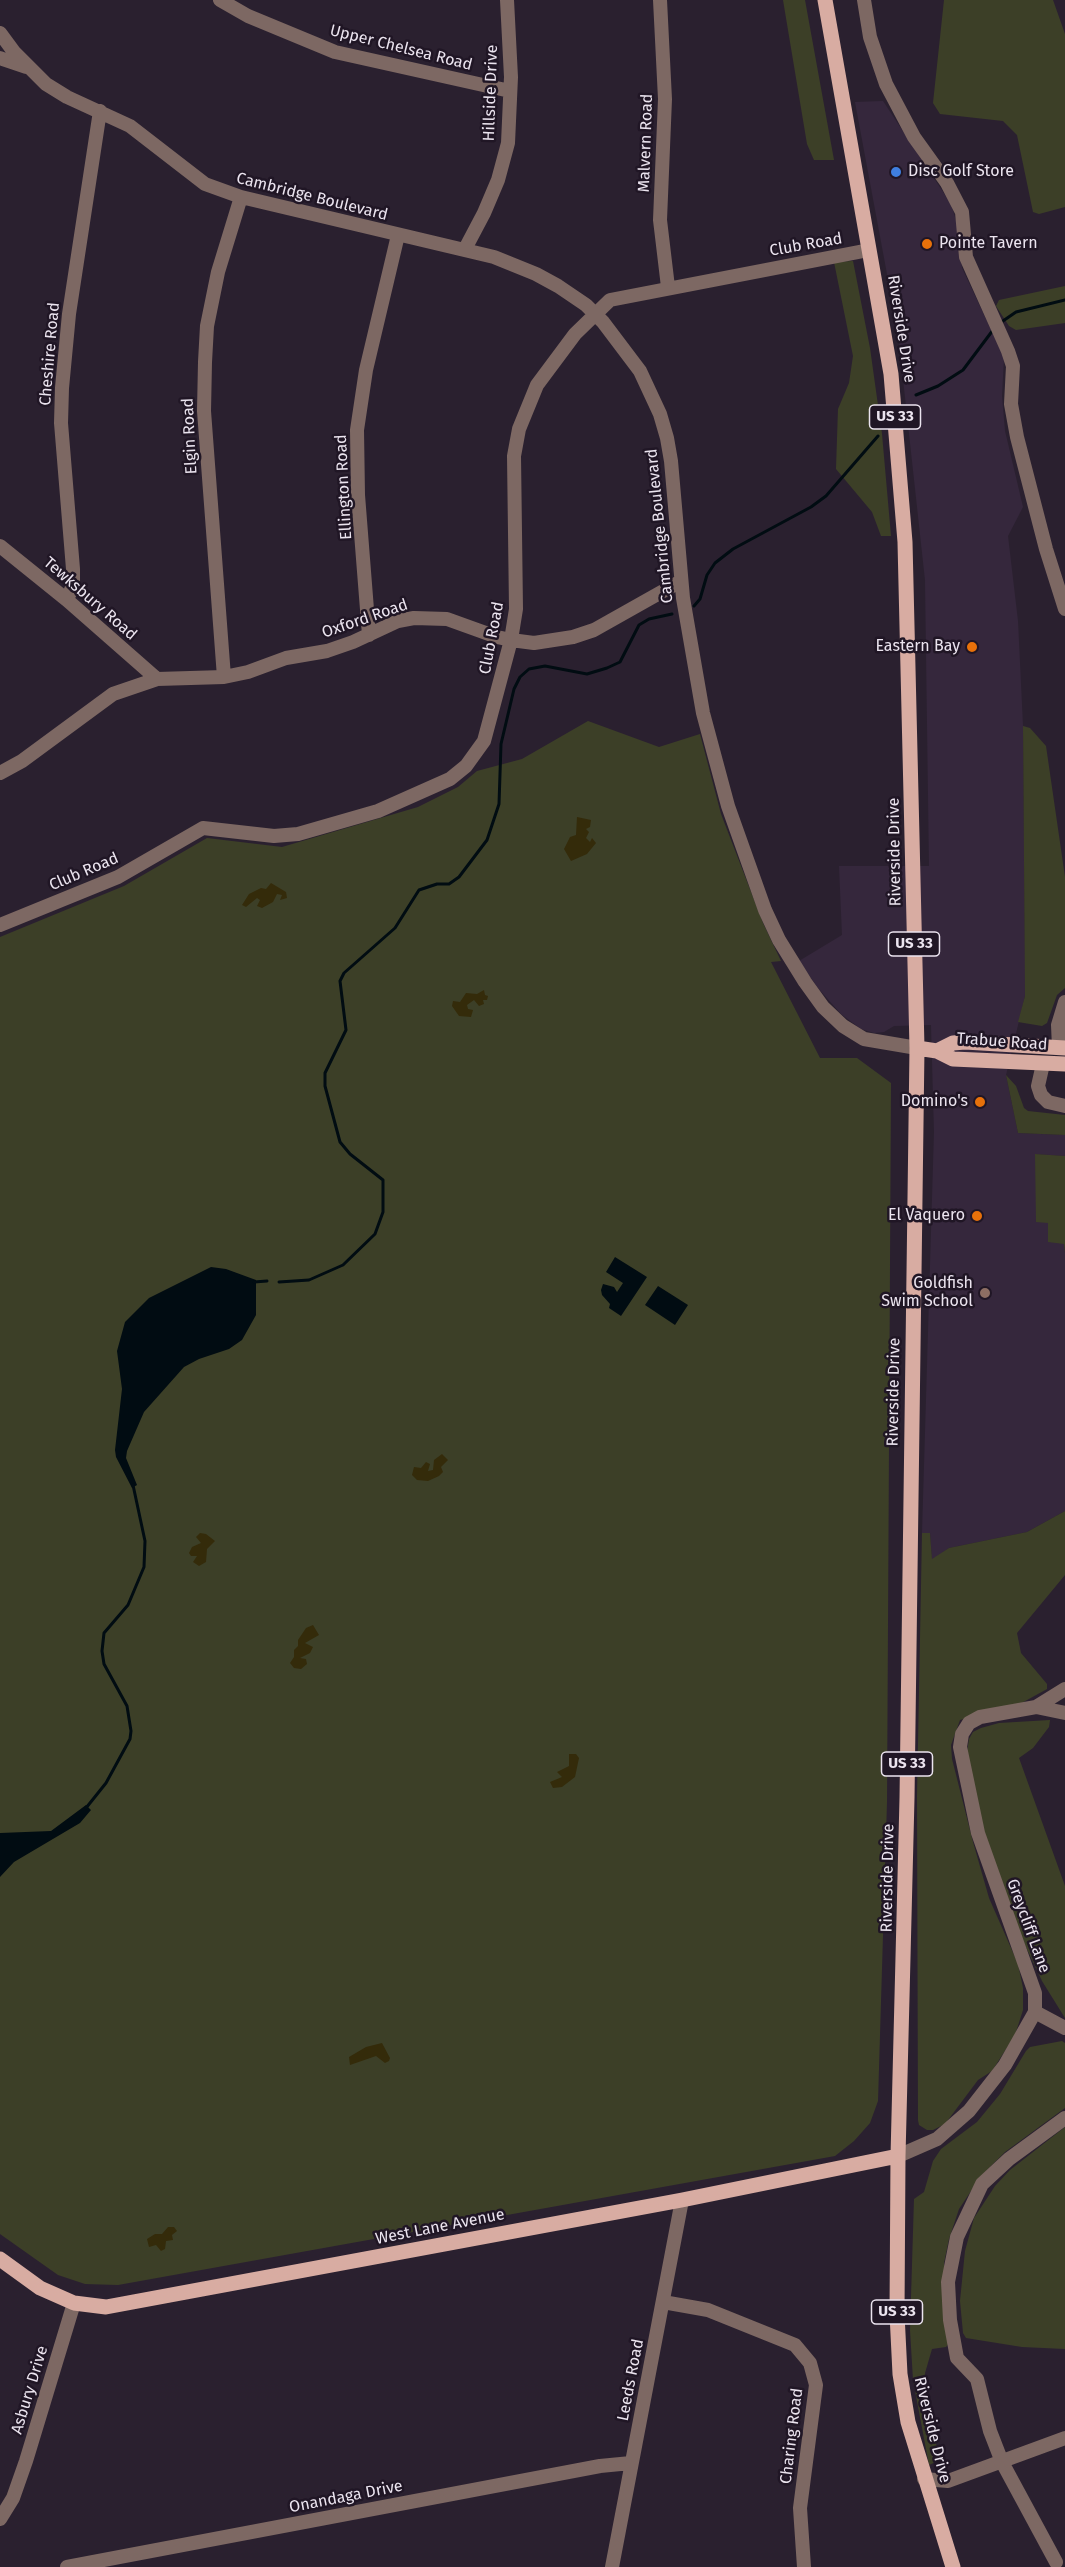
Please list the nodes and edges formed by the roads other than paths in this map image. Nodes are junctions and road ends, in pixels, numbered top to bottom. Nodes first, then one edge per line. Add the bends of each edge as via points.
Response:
1 (220, 0) edge
2 (507, 0) edge
3 (660, 0) edge
4 (825, 0) edge
5 (864, 0) edge
6 (0, 33) edge
7 (0, 58) edge
8 (29, 68) junction
9 (510, 91) junction
10 (100, 111) junction
11 (241, 197) junction
12 (398, 235) junction
13 (465, 249) junction
14 (869, 250) junction
15 (668, 287) junction
16 (594, 313) junction
17 (0, 546) edge
18 (681, 581) junction
19 (67, 600) junction
20 (1065, 609) edge
21 (369, 634) junction
22 (512, 640) junction
23 (224, 677) junction
24 (157, 679) junction
25 (0, 773) edge
26 (0, 925) edge
27 (1065, 1002) edge
28 (917, 1048) junction
29 (1062, 1048) edge
30 (937, 1051) junction
31 (1043, 1064) junction
32 (1065, 1064) edge
33 (1065, 1106) edge
34 (1065, 1689) edge
35 (1036, 1707) junction
36 (1065, 1713) edge
37 (1035, 2012) junction
38 (1065, 2028) edge
39 (1065, 2118) edge
40 (898, 2157) junction
41 (682, 2200) junction
42 (0, 2259) edge
43 (74, 2302) junction
44 (663, 2302) junction
45 (1065, 2438) edge
46 (1002, 2462) junction
47 (631, 2463) junction
48 (924, 2479) junction
49 (0, 2519) edge
50 (1056, 2562) dead end
51 (67, 2567) edge
52 (612, 2567) edge
53 (804, 2567) edge
54 (952, 2567) edge

1 - 9 street, Upper Chelsea Road via 248,16 335,52
2 - 9 street, Hillside Drive
3 - 15 street, Malvern Road via 665,99 660,220
4 - 14 main road, Riverside Drive / US 33
5 - 20 street via 870,37 886,84 962,212 966,257 1013,366 1011,404 1017,437
6 - 8 street, Cambridge Boulevard
7 - 8 street
8 - 10 street, Cambridge Boulevard via 56,91
9 - 13 street, Hillside Drive via 508,143 498,180
10 - 11 street, Cambridge Boulevard via 144,135 206,184
10 - 19 street, Cheshire Road via 69,314 62,388 61,423 73,569 73,585
11 - 12 street, Cambridge Boulevard
11 - 23 street, Elgin Road via 218,273 207,326 205,362 204,411
12 - 13 street, Cambridge Boulevard
12 - 21 street, Ellington Road via 366,370 357,430
13 - 16 street, Cambridge Boulevard via 536,274
14 - 15 street, Club Road
14 - 28 main road, Riverside Drive / US 33 via 891,374 905,540
15 - 16 street, Club Road via 610,300
16 - 18 street, Cambridge Boulevard via 628,351 660,414 671,461
16 - 22 street, Club Road via 537,385 519,429 514,456 517,599
17 - 19 street, Tewksbury Road
18 - 22 street, Oxford Road via 594,630 534,643
18 - 28 street, Cambridge Boulevard via 692,658 714,760 778,940 817,1001 851,1032 876,1043
19 - 24 street, Tewksbury Road
21 - 22 street, Oxford Road via 398,621 432,616
21 - 23 street, Oxford Road via 327,651 286,658
22 - 26 street, Club Road via 484,741 466,766 450,779 378,811 298,834 274,836 203,828 117,877
23 - 24 street, Oxford Road
24 - 25 street, Oxford Road via 113,694
27 - 29 street via 1058,1025
28 - 30 main road, Trabue Road
28 - 40 main road, Riverside Drive / US 33
29 - 30 main road, Trabue Road via 965,1042
30 - 31 main road, Trabue Road via 953,1059
31 - 32 main road, Trabue Road
31 - 33 street via 1038,1086 1041,1095 1048,1102
34 - 35 street, Greycliff Lane
35 - 36 street, Greycliff Lane
35 - 37 street, Greycliff Lane via 980,1717 969,1723 960,1747 978,1833 1035,1993
37 - 38 street
37 - 40 street via 1005,2065 969,2110 937,2139
39 - 46 street via 982,2184 957,2237 948,2282 957,2358 977,2379
40 - 41 main road, West Lane Avenue
40 - 48 main road, Riverside Drive / US 33 via 900,2373 908,2422
41 - 43 main road, West Lane Avenue via 144,2302 106,2307
41 - 44 street, Leeds Road
42 - 43 main road, West Lane Avenue via 40,2288
43 - 49 street, Asbury Drive via 26,2461 13,2498
44 - 47 street, Leeds Road
44 - 53 street, Charing Road via 708,2310 795,2345 810,2363 816,2385 800,2508
45 - 46 street
46 - 48 street via 948,2481
46 - 50 street
47 - 51 street, Onandaga Drive
47 - 52 street, Leeds Road
48 - 54 main road, Riverside Drive / US 33

